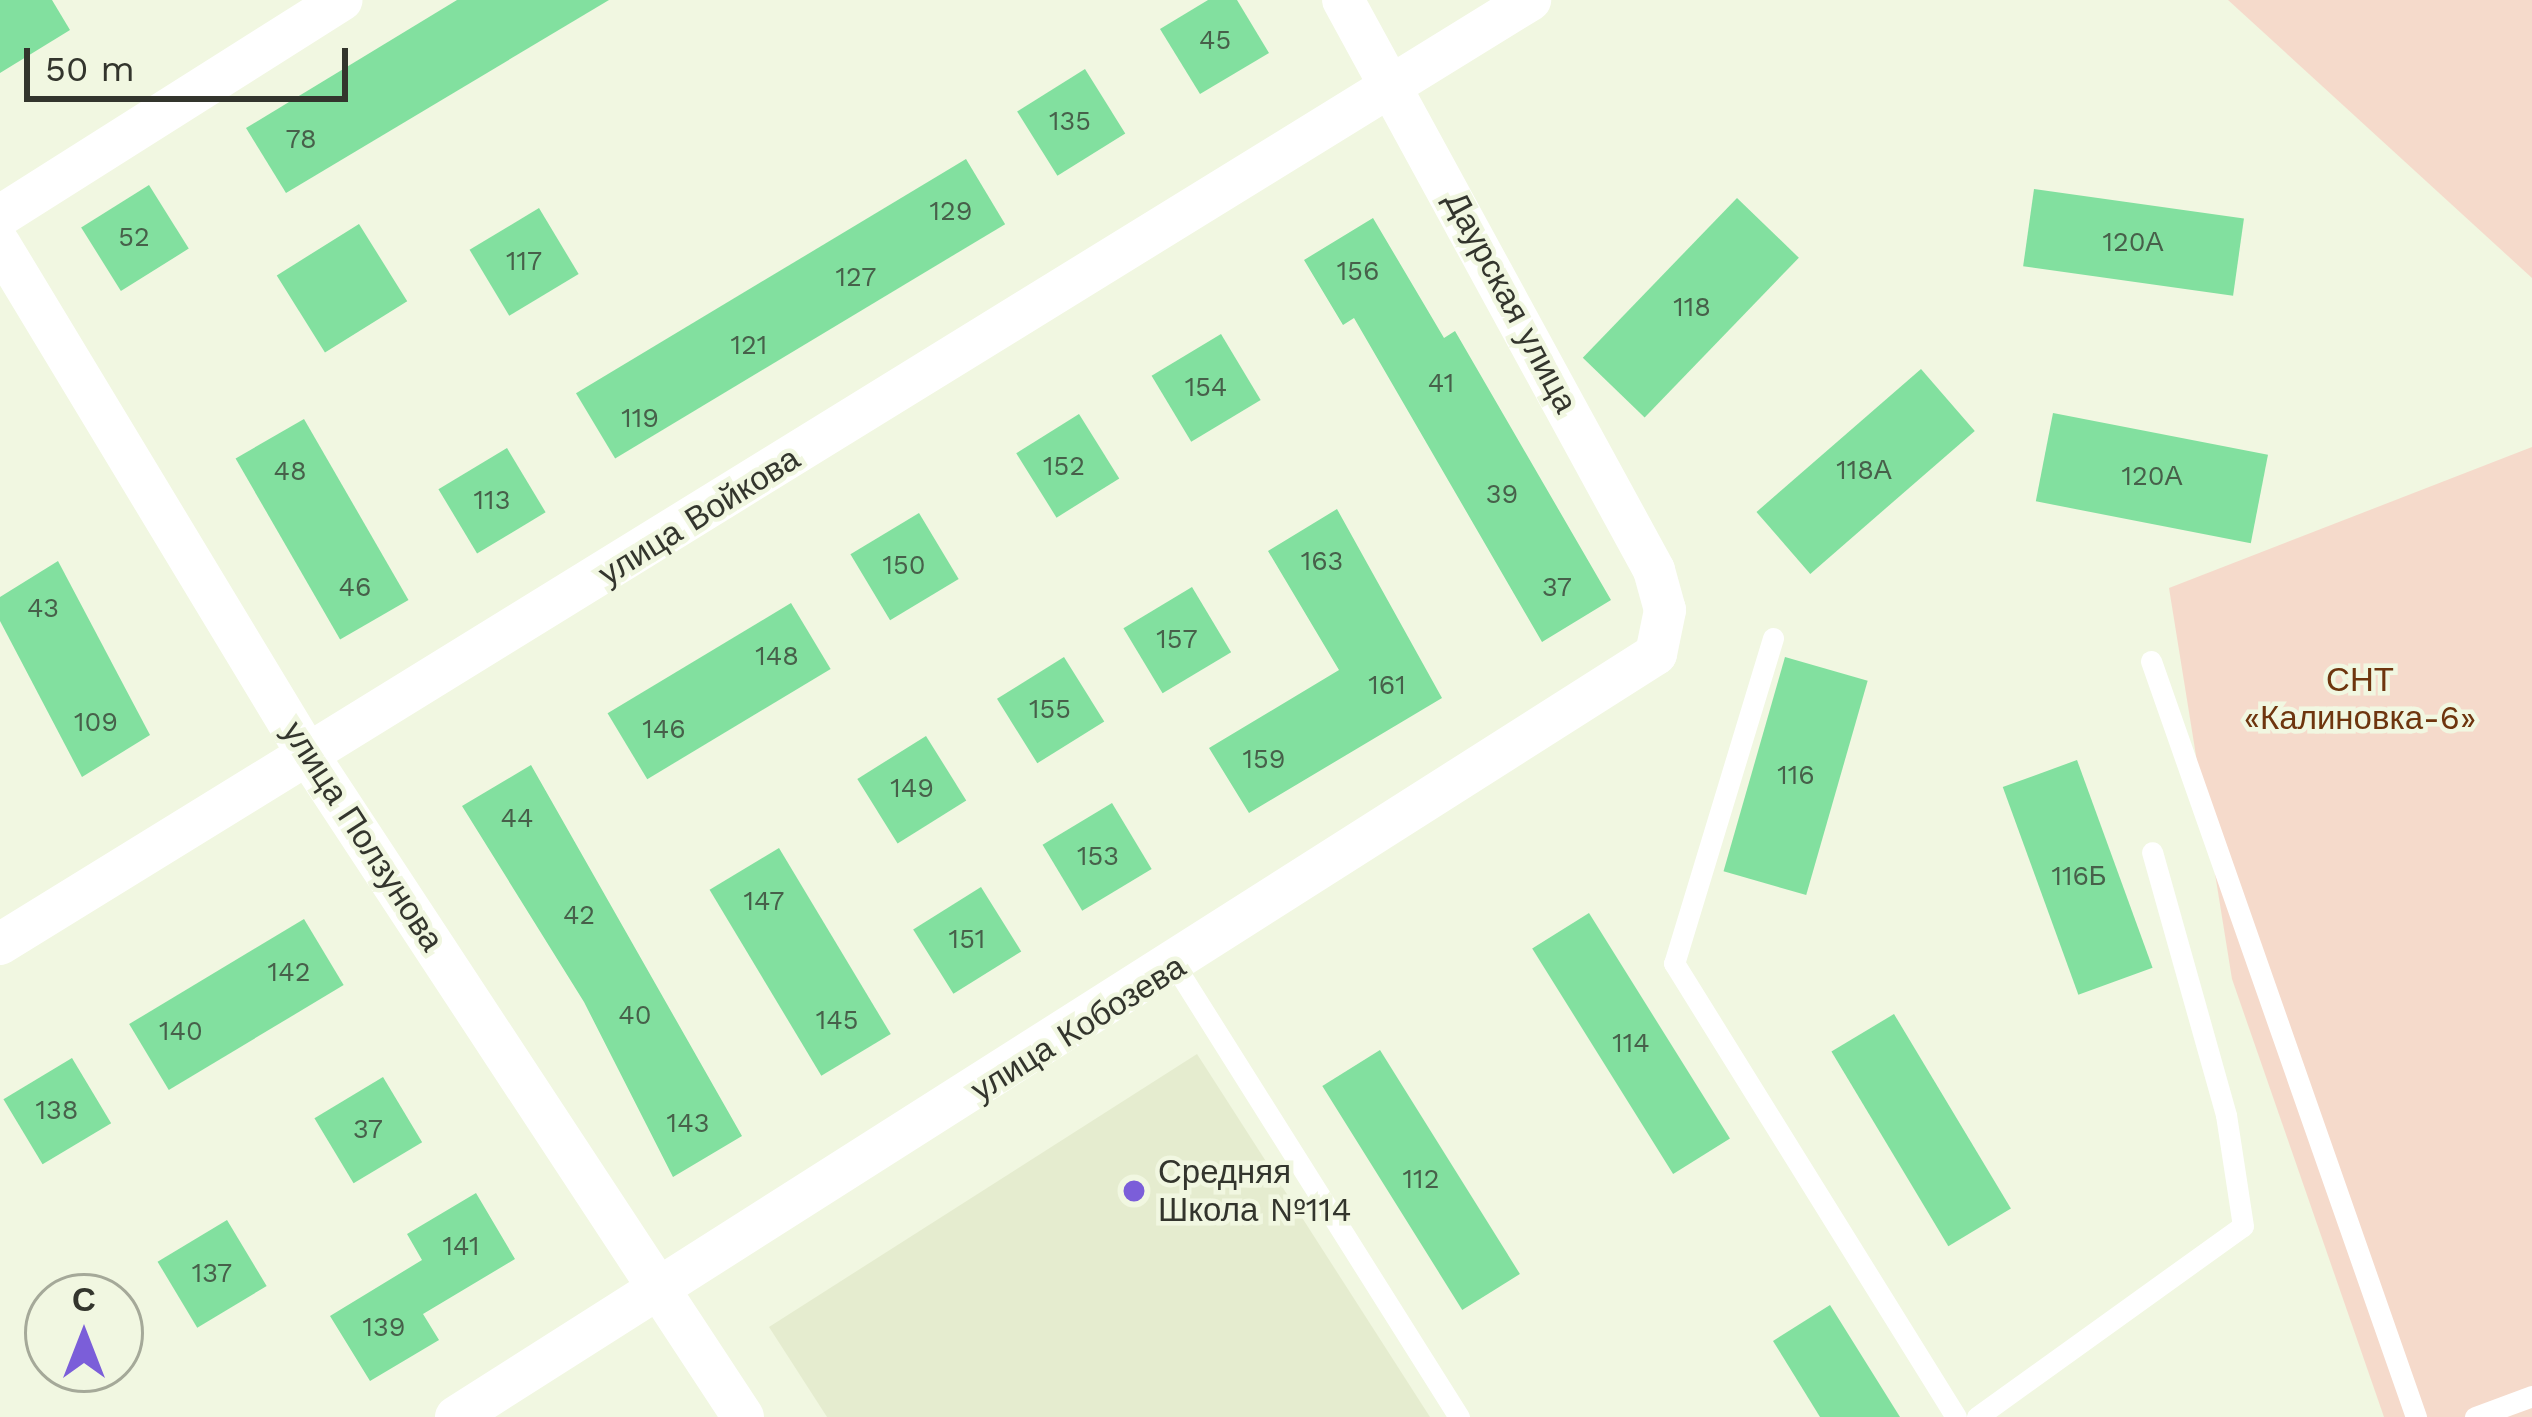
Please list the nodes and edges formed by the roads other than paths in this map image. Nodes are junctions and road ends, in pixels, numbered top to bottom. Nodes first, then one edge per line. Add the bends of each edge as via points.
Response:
1 (342, 0) edge
2 (1342, 0) edge
3 (1530, 0) edge
4 (1397, 87) junction
5 (0, 216) edge
6 (0, 244) edge
7 (1665, 610) joint
8 (1773, 638) dead end
9 (2152, 661) dead end
10 (308, 755) junction
11 (2152, 853) dead end
12 (0, 944) edge
13 (1175, 966) junction
14 (663, 1288) junction
15 (2532, 1396) edge
16 (457, 1417) edge
17 (743, 1417) edge
18 (1459, 1417) edge
19 (1956, 1417) edge
20 (1977, 1417) edge
21 (2416, 1417) edge
22 (2475, 1417) edge

1 - 5 street
2 - 4 street, Даурская улица
3 - 4 street, улица Войкова
4 - 7 street, Даурская улица via 1654,570
4 - 10 street, улица Войкова
6 - 10 street, улица Ползунова
7 - 13 street, улица Кобозева via 1656,654
8 - 19 lane via 1675,963
9 - 21 lane
10 - 12 street, улица Войкова
10 - 14 street, улица Ползунова
11 - 20 lane via 2226,1115 2243,1226
13 - 14 street, улица Кобозева
13 - 18 lane
14 - 16 street, улица Кобозева
14 - 17 street, улица Ползунова
15 - 22 lane

